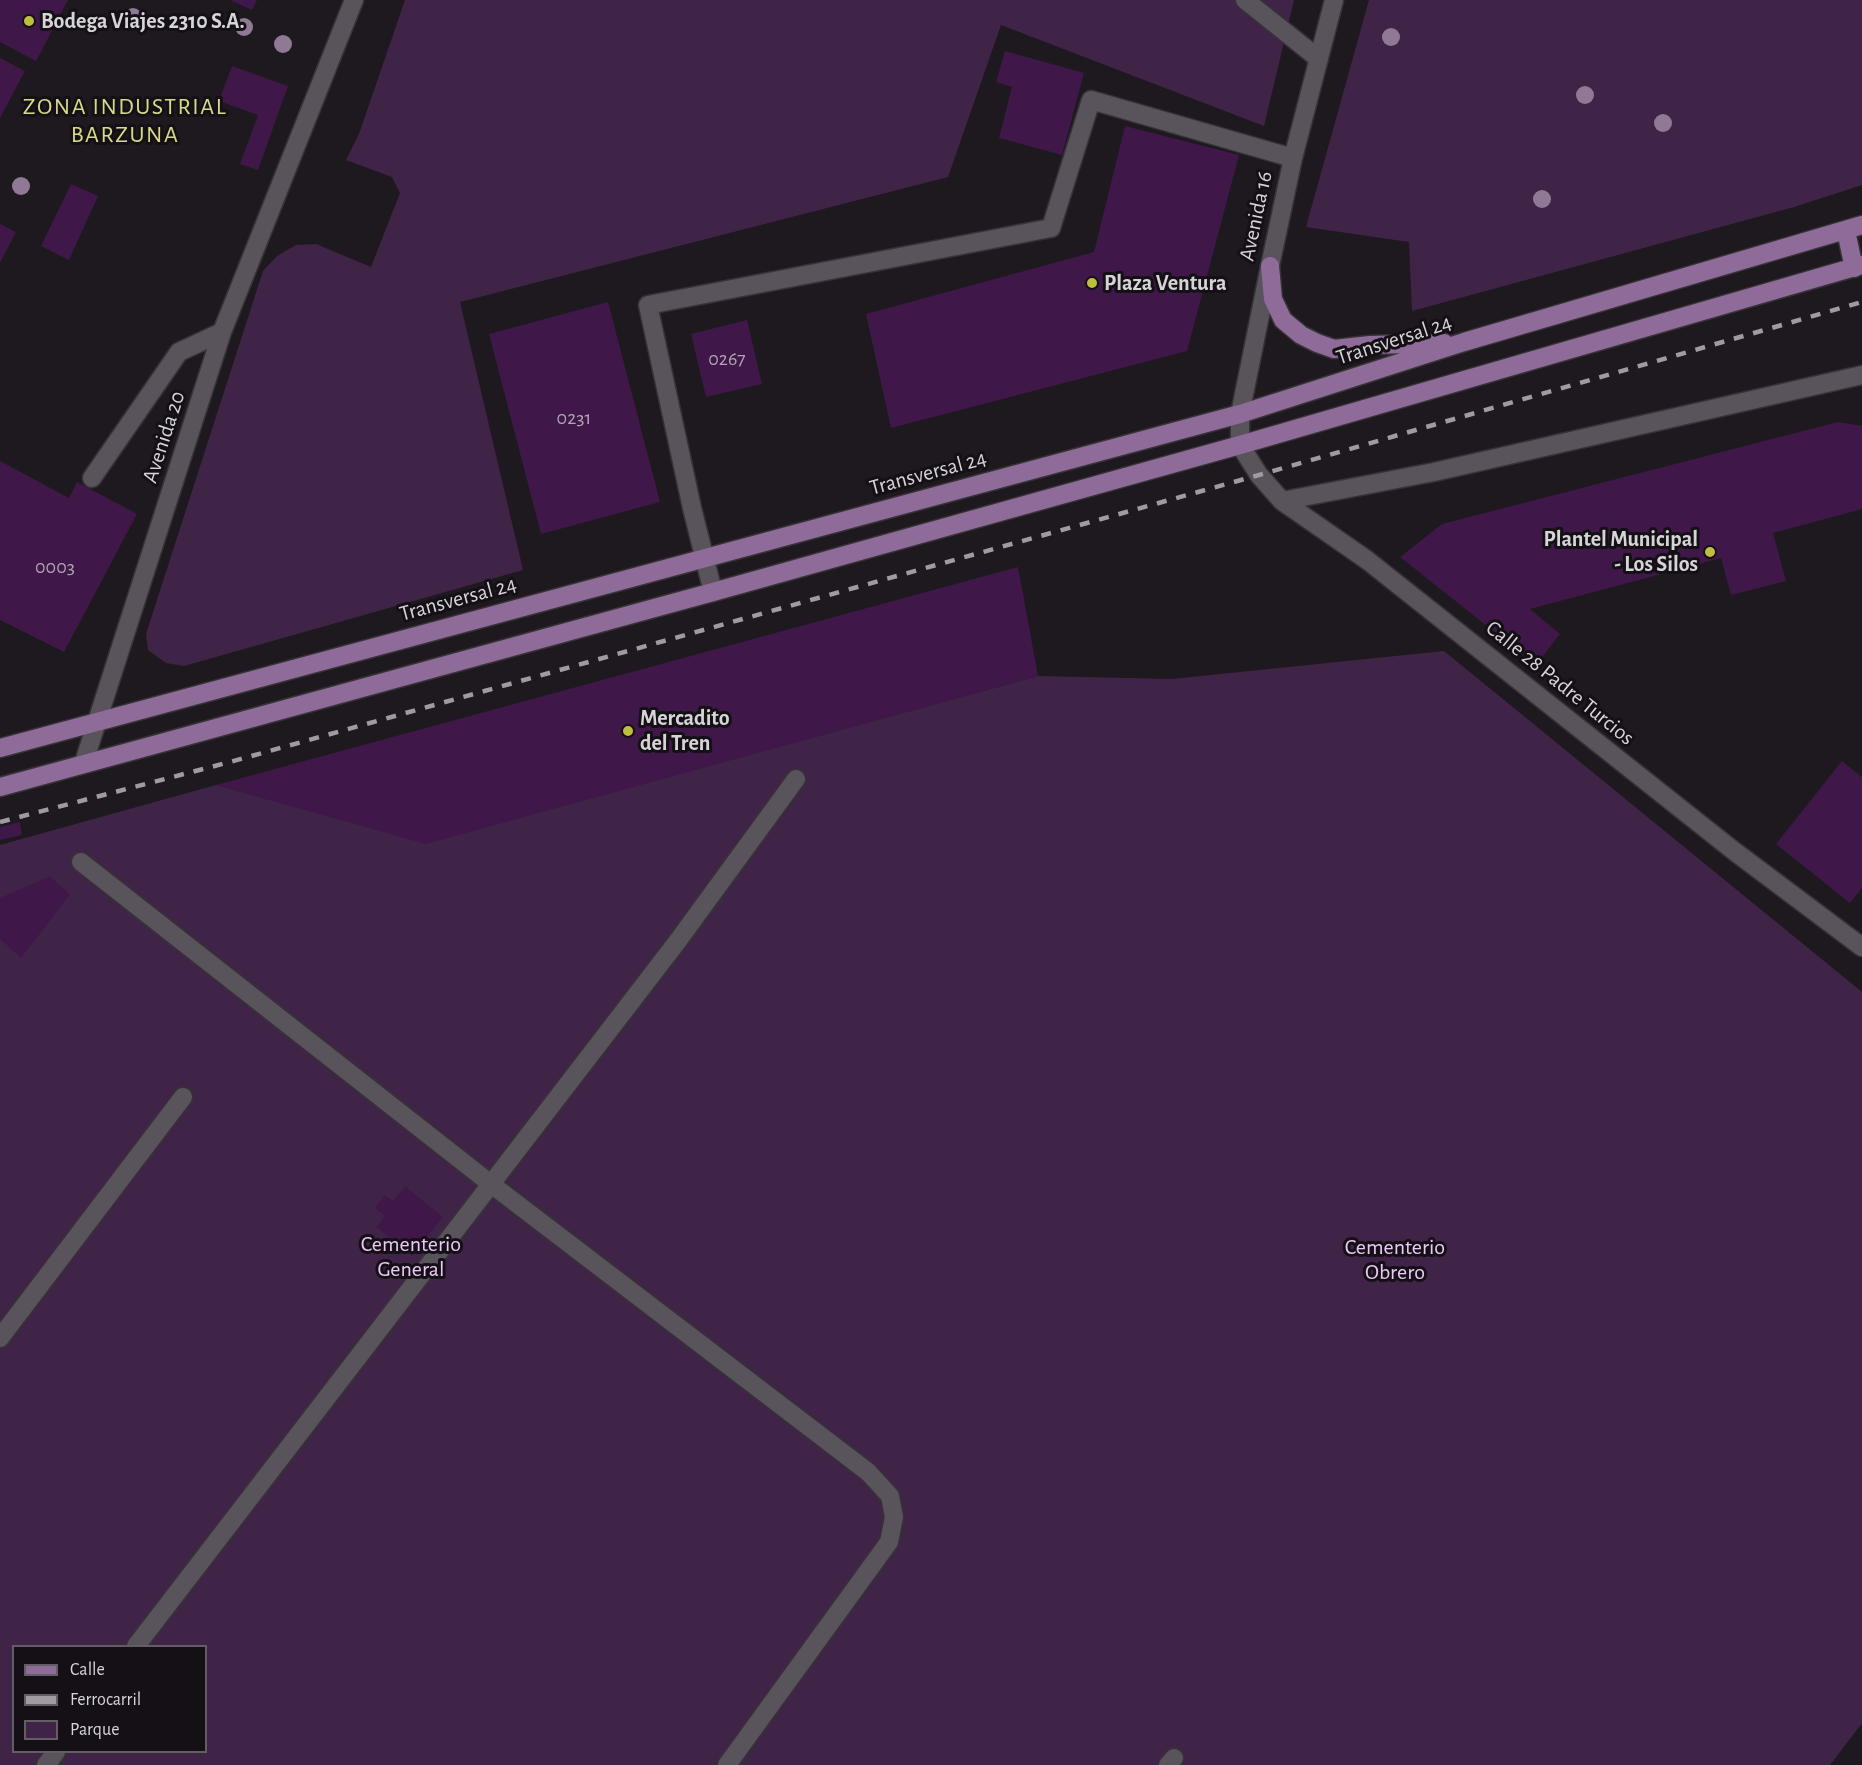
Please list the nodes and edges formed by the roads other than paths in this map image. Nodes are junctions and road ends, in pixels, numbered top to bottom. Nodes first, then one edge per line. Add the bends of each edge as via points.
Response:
1 (354, 0) edge
2 (1245, 0) edge
3 (1334, 0) edge
4 (1319, 59) junction
5 (1293, 158) junction
6 (1854, 228) edge
7 (1270, 266) junction
8 (1858, 267) edge
9 (222, 332) junction
10 (1464, 342) junction
11 (1862, 375) edge
12 (1240, 414) junction
13 (1240, 445) junction
14 (92, 478) dead end
15 (1282, 501) junction
16 (704, 558) junction
17 (713, 592) junction
18 (98, 721) junction
19 (0, 748) edge
20 (84, 762) junction
21 (796, 779) dead end
22 (0, 787) edge
23 (81, 862) dead end
24 (1862, 947) edge
25 (183, 1098) dead end
26 (491, 1184) junction
27 (0, 1338) edge
28 (138, 1645) edge
29 (55, 1753) edge
30 (46, 1765) edge
31 (727, 1765) edge

1 - 9 street, Avenida 20
2 - 4 street
3 - 4 street, Avenida 16
4 - 5 street, Avenida 16
5 - 7 street, Avenida 16
5 - 16 street via 1091,100 1051,228 648,305
6 - 8 main road
6 - 10 main road, Transversal 24
7 - 10 main road via 1274,299 1283,320 1317,343 1334,349
7 - 12 street, Avenida 16
8 - 13 main road
9 - 14 street via 179,352
9 - 18 street, Avenida 20
10 - 12 main road, Transversal 24
11 - 15 street via 1434,472
12 - 13 street, Avenida 16
12 - 16 main road, Transversal 24
13 - 15 street, Calle 28 Padre Turcios
13 - 17 main road
15 - 24 street, Calle 28 Padre Turcios via 1367,560 1734,851
16 - 17 street
16 - 18 main road, Transversal 24
17 - 20 main road
18 - 19 main road, Transversal 24
18 - 20 street, Avenida 20
20 - 22 main road
21 - 26 street
23 - 26 street
25 - 27 street
26 - 28 street
26 - 31 street via 868,1472 891,1496 894,1517 889,1542
29 - 30 street

